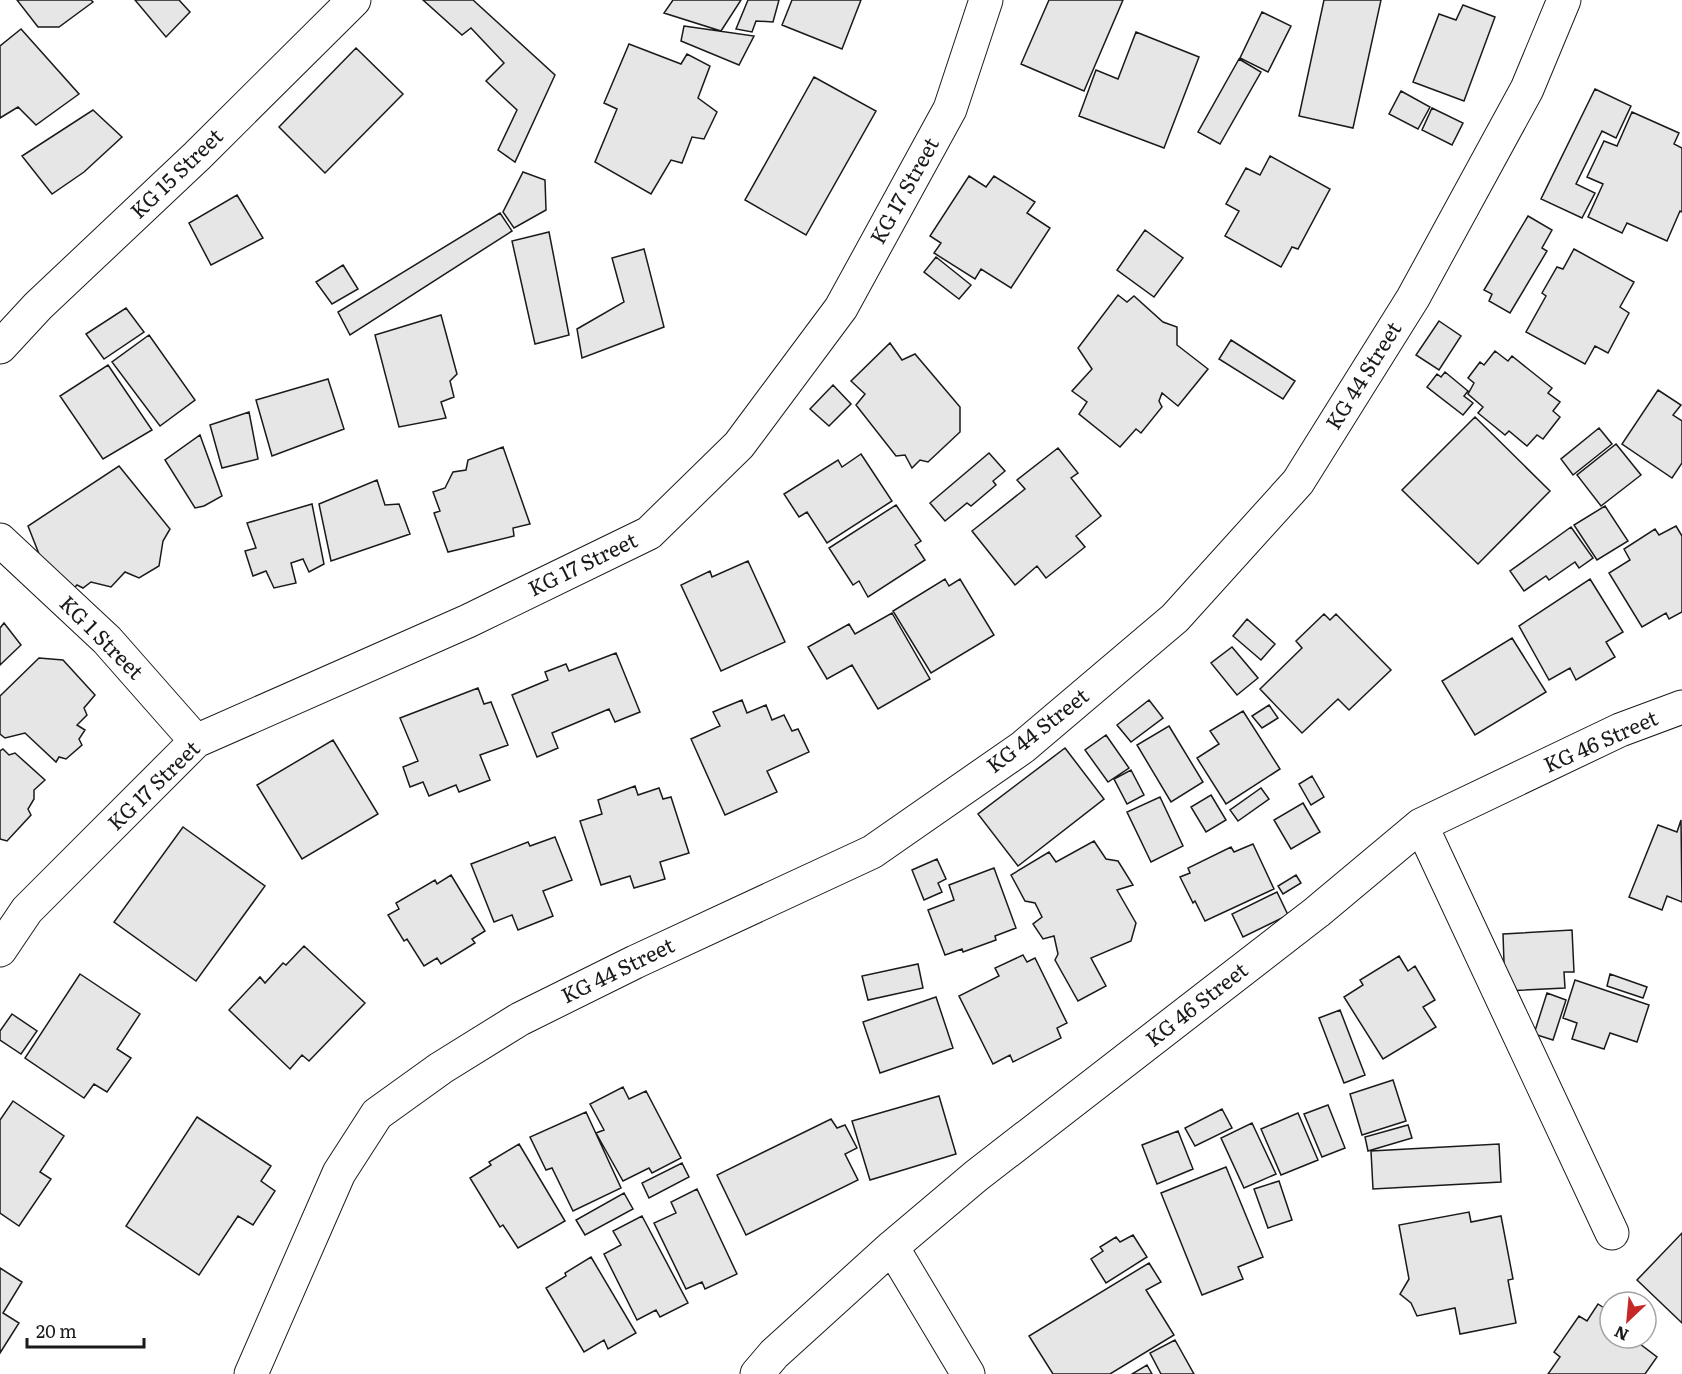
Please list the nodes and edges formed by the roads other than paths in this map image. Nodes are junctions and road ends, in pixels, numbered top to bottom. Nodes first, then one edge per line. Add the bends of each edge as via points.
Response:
1 (354, 0) edge
2 (986, 0) edge
3 (1564, 0) edge
4 (0, 347) edge
5 (0, 540) edge
6 (1682, 707) edge
7 (196, 741) junction
8 (1420, 825) junction
9 (0, 950) edge
10 (1612, 1233) dead end
11 (892, 1247) junction
12 (251, 1374) edge
13 (757, 1374) edge
14 (968, 1374) edge

1 - 4 street, KG 15 Street
2 - 7 street, KG 17 Street via 950,109 841,308 739,445 650,532 468,621
3 - 12 street, KG 44 Street via 1527,89 1413,298 1298,482 1175,618 1023,747 872,852 520,1019 377,1114 339,1173
5 - 7 street, KG 1 Street via 107,640
6 - 8 street, KG 46 Street via 1620,730
7 - 9 street, KG 17 Street via 27,910
8 - 10 street
8 - 11 street, KG 46 Street via 1317,912 976,1176
11 - 13 street, KG 46 Street
11 - 14 street

